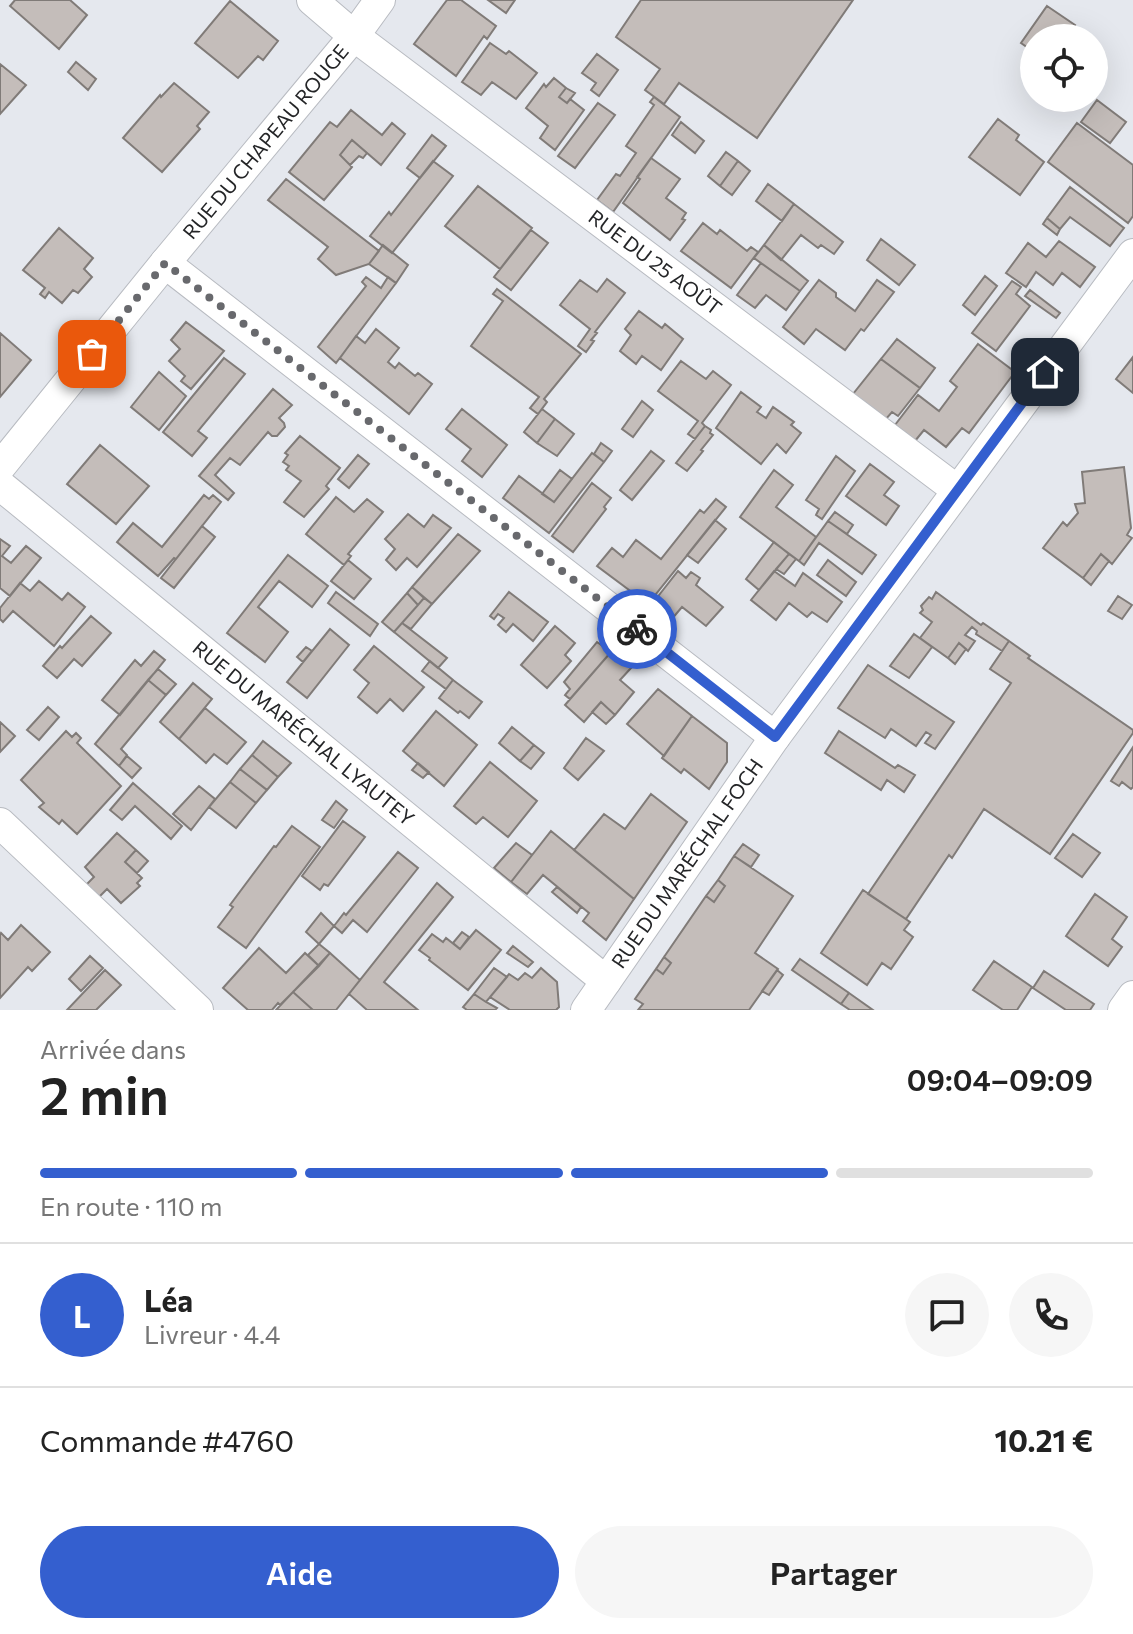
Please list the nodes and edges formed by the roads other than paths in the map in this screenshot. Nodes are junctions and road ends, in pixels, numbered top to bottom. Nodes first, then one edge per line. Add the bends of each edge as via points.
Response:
1 (312, 0) edge
2 (380, 0) edge
3 (354, 36) junction
4 (1133, 254) edge
5 (165, 263) junction
6 (0, 467) edge
7 (0, 485) edge
8 (957, 490) junction
9 (775, 737) junction
10 (0, 823) edge
11 (606, 981) junction
12 (1133, 996) edge
13 (198, 1010) edge
14 (586, 1010) edge
15 (1123, 1010) edge

1 - 3 street, RUE DU 25 AOÛT
2 - 3 street, RUE DU CHAPEAU ROUGE
3 - 5 street, RUE DU CHAPEAU ROUGE
3 - 8 street, RUE DU 25 AOÛT
4 - 8 street, RUE DU MARÉCHAL FOCH
5 - 6 street, RUE DU CHAPEAU ROUGE
5 - 9 street
7 - 11 street, RUE DU MARÉCHAL LYAUTEY
8 - 9 street, RUE DU MARÉCHAL FOCH
9 - 11 street, RUE DU MARÉCHAL FOCH
10 - 13 street
11 - 14 street, RUE DU MARÉCHAL FOCH
12 - 15 street

